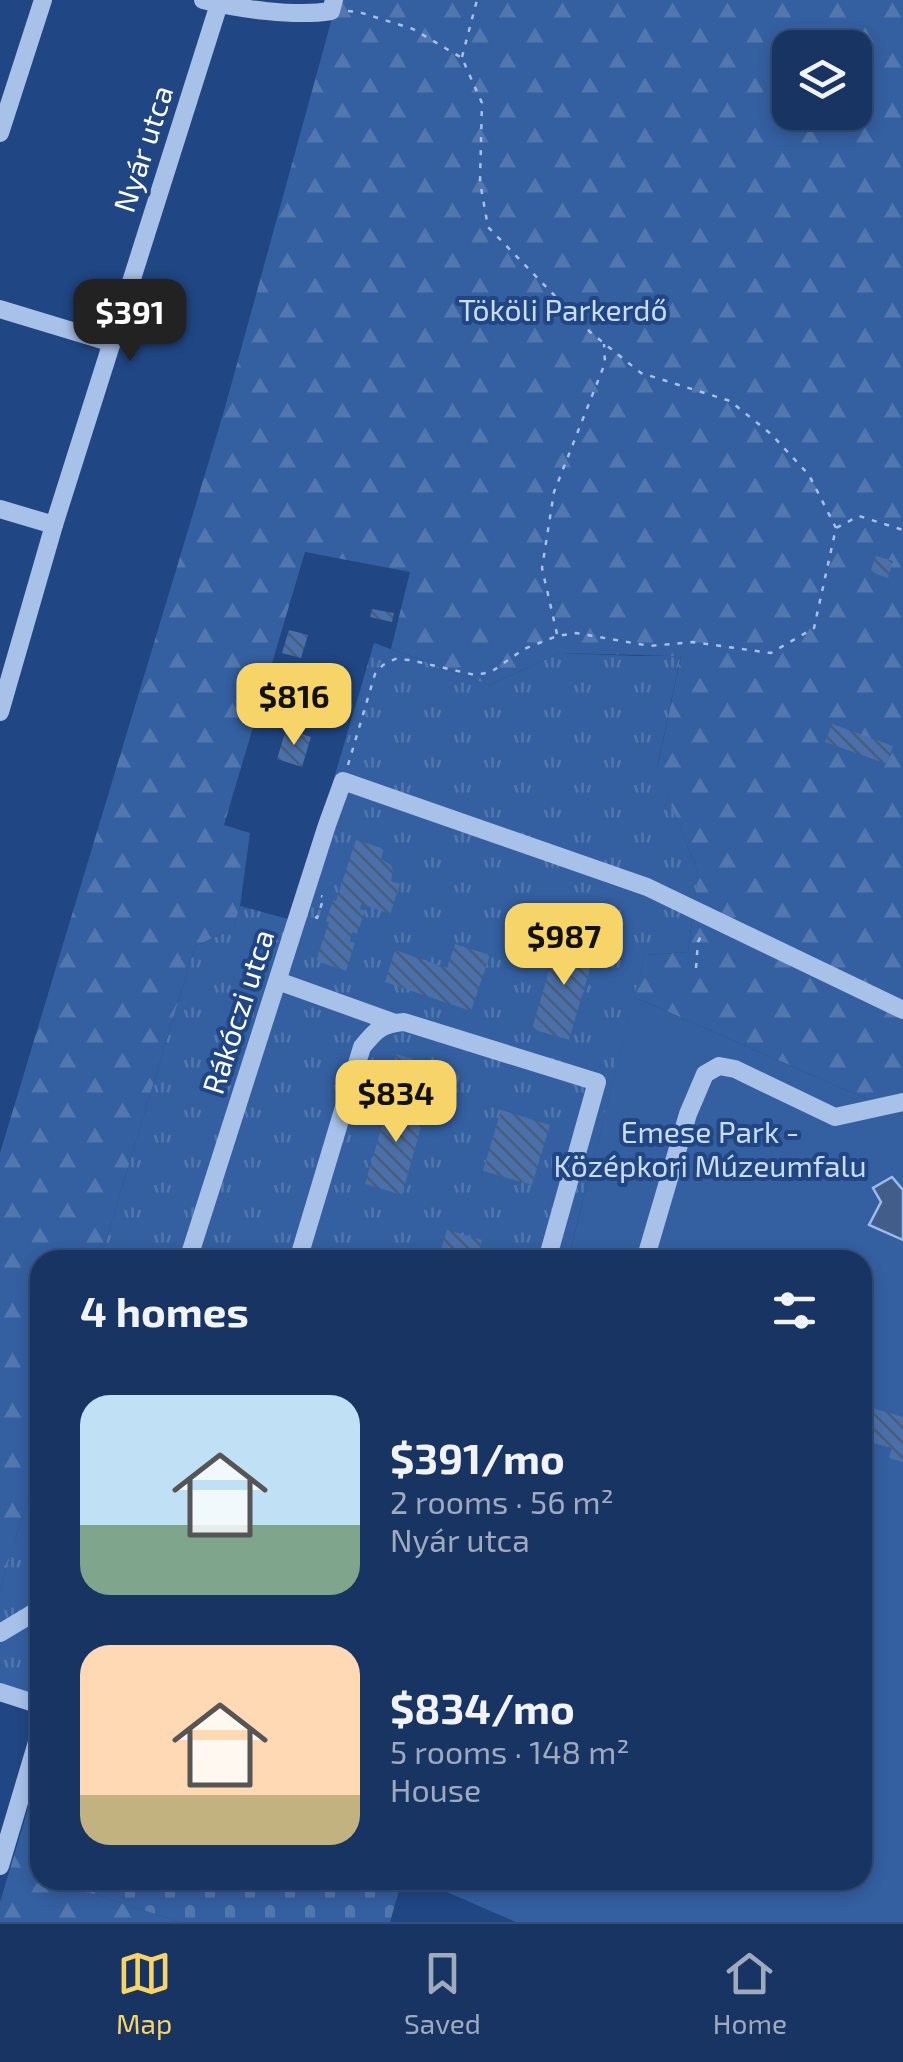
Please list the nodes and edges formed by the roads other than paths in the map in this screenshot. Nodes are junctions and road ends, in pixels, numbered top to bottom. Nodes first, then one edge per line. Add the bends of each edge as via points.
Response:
1 (44, 0) edge
2 (211, 2) edge
3 (333, 5) edge
4 (0, 133) edge
5 (0, 309) edge
6 (112, 343) junction
7 (0, 508) edge
8 (54, 525) junction
9 (0, 708) edge
10 (278, 980) junction
11 (903, 1010) edge
12 (395, 1023) junction
13 (903, 1102) edge
14 (191, 1250) edge
15 (301, 1250) edge
16 (550, 1250) edge
17 (647, 1250) edge
18 (30, 1615) edge
19 (0, 1633) edge
20 (0, 1692) edge
21 (30, 1701) edge
22 (30, 1766) edge
23 (0, 1866) edge

1 - 4 street
2 - 3 street via 309,15
2 - 6 street, Nyár utca
5 - 6 street
6 - 8 street, Nyár utca
7 - 8 street
8 - 9 street, Nyár utca
10 - 11 street, Rákóczi utca via 343,781 647,886
10 - 12 street
10 - 14 street, Rákóczi utca
12 - 15 street via 362,1047
12 - 16 street via 598,1082
13 - 17 street via 835,1118 735,1069 719,1066 705,1074
18 - 19 street
20 - 21 street
22 - 23 street

